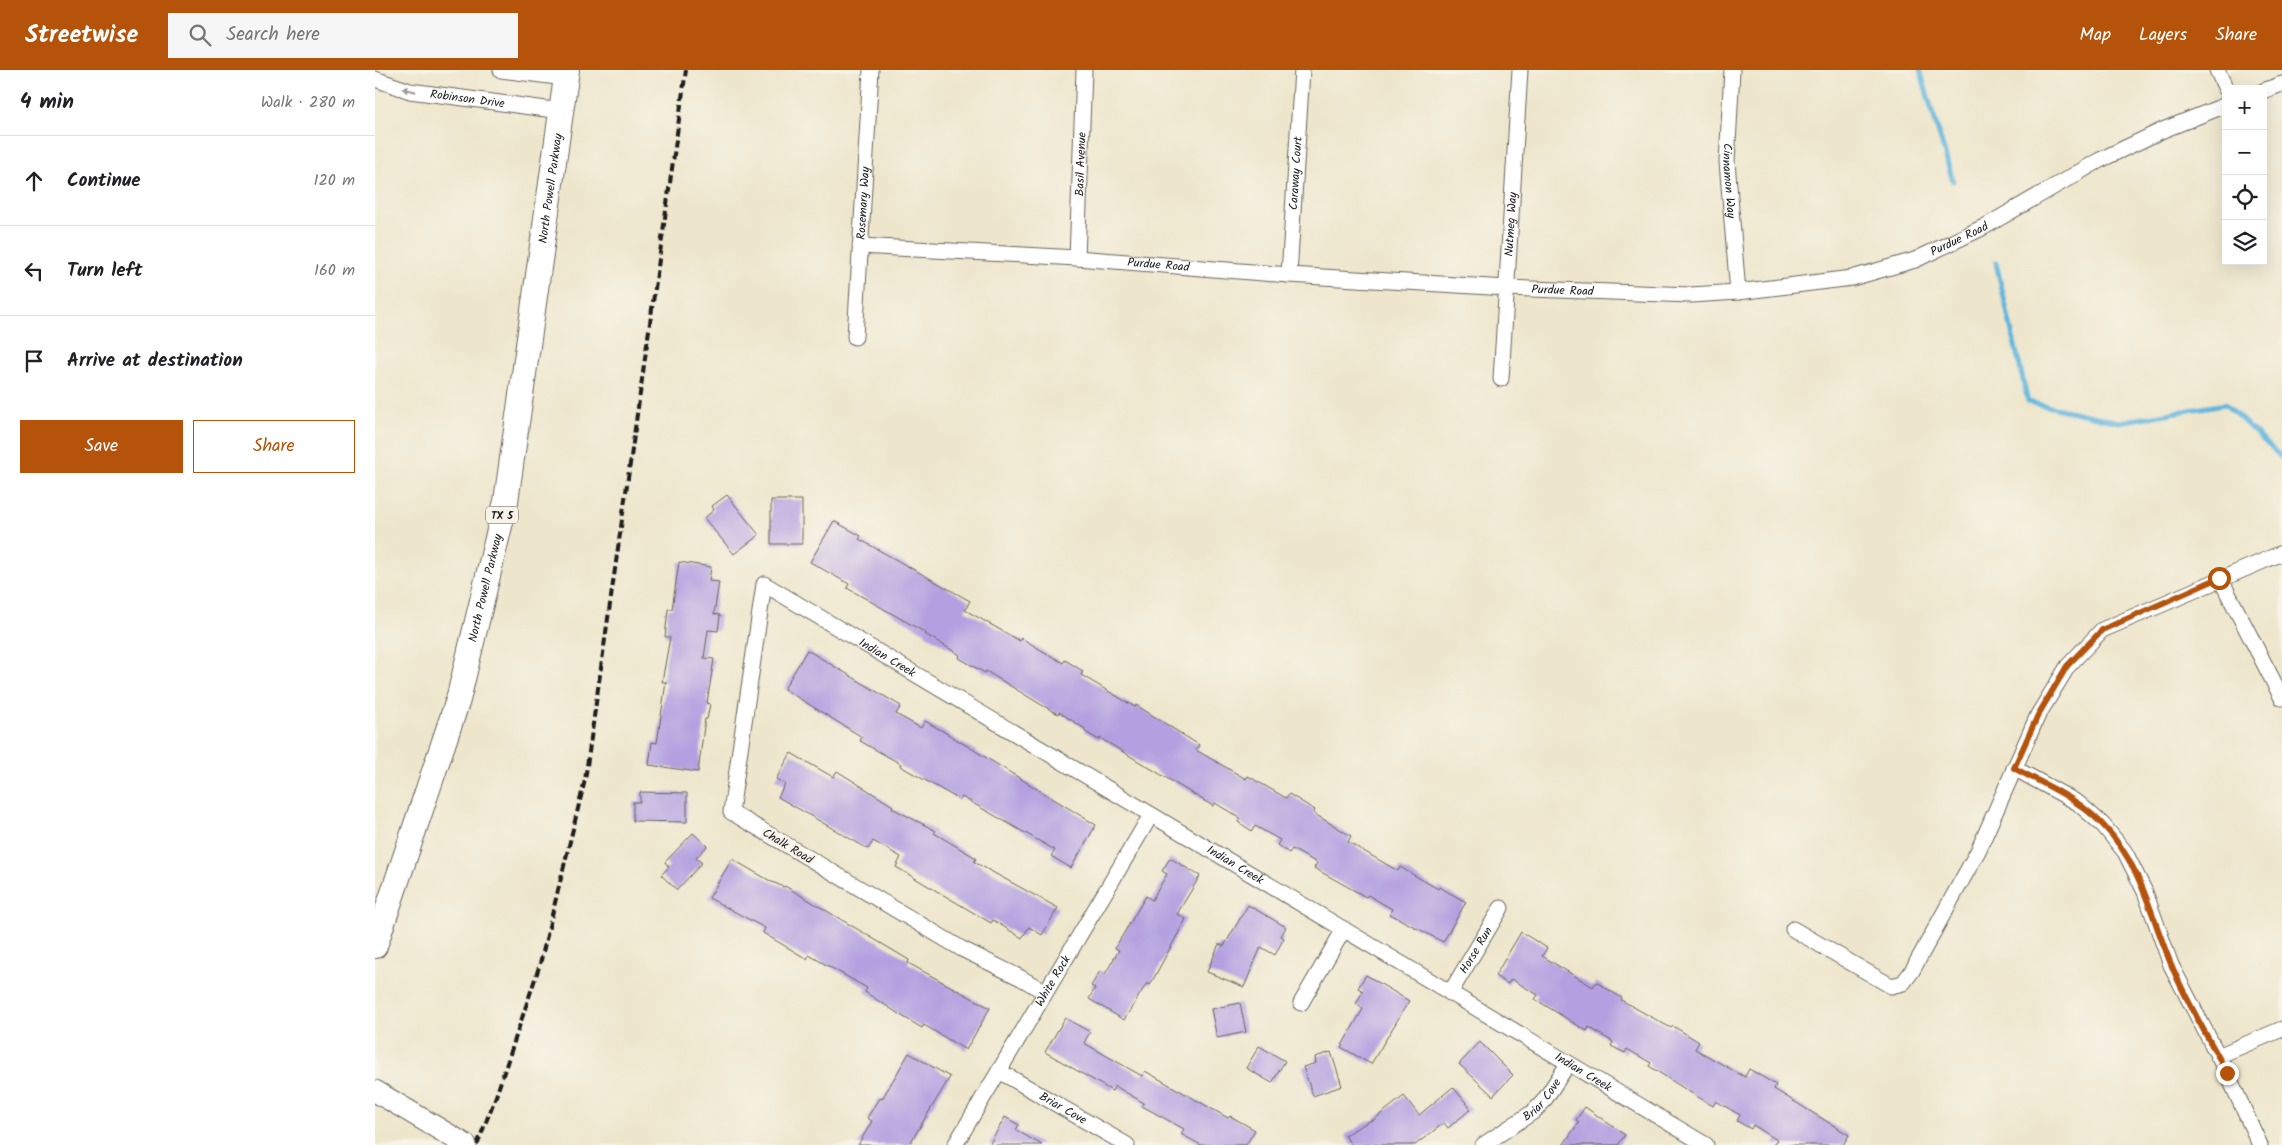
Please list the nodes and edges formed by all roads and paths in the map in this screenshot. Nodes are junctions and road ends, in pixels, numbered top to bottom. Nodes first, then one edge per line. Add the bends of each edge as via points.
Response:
1 (501, 70) edge
2 (871, 70) edge
3 (1084, 70) edge
4 (1302, 70) edge
5 (1520, 70) edge
6 (1732, 70) edge
7 (2217, 70) edge
8 (567, 74) edge
9 (375, 79) edge
10 (2282, 84) edge
11 (2224, 85) edge
12 (2267, 90) edge
13 (2222, 107) edge
14 (561, 112) junction
15 (860, 246) junction
16 (1077, 258) junction
17 (1289, 274) junction
18 (1507, 288) junction
19 (1739, 292) junction
20 (855, 337) dead end
21 (1501, 379) dead end
22 (2282, 553) edge
23 (2219, 578) junction
24 (764, 584) joint
25 (2282, 698) edge
26 (2014, 768) junction
27 (1151, 815) junction
28 (1501, 908) dead end
29 (1344, 929) junction
30 (1793, 929) dead end
31 (375, 946) edge
32 (1045, 992) junction
33 (1450, 992) junction
34 (1301, 1003) dead end
35 (2282, 1029) edge
36 (2218, 1056) junction
37 (1568, 1064) junction
38 (999, 1071) junction
39 (375, 1091) edge
40 (466, 1145) edge
41 (955, 1145) edge
42 (1127, 1145) edge
43 (1483, 1145) edge
44 (1706, 1145) edge
45 (2260, 1145) edge

1 - 8 street
2 - 15 street, Rosemary Way
3 - 16 street, Basil Avenue
4 - 17 street, Caraway Court
5 - 18 street, Nutmeg Way
6 - 19 street, Cinnamon Way via 1727,162
7 - 11 street
8 - 14 main road, North Powell Parkway / TX 5
14 -> 9 street, Robinson Drive via 410,91
10 - 12 street
13 - 19 street, Purdue Road via 2100,160 1984,227 1915,260 1852,278
14 - 31 main road, North Powell Parkway / TX 5 via 506,501 459,700
15 - 16 street, Purdue Road
15 - 20 street, Rosemary Way
16 - 17 street, Purdue Road
17 - 18 street, Purdue Road
18 - 19 street, Purdue Road via 1691,295
18 - 21 street, Nutmeg Way
22 - 23 street
23 - 25 street
23 - 26 street via 2102,630 2067,666 2038,715
24 - 27 street, Indian Creek
24 - 32 street, Chalk Road via 731,812 962,950
26 - 30 street via 1978,851 1903,983 1891,986
26 - 36 street via 2078,803 2103,825 2125,852 2145,892 2171,965
27 - 29 street, Indian Creek
27 - 32 street, White Rock
28 - 33 street, Horse Run
29 - 33 street, Indian Creek
29 - 34 street
32 - 38 street, White Rock
33 - 37 street, Indian Creek
35 - 36 street
36 - 45 street
37 - 43 street, Briar Cove via 1538,1107
37 - 44 street, Indian Creek
38 - 41 street, White Rock
38 - 42 street, Briar Cove
39 - 40 street

